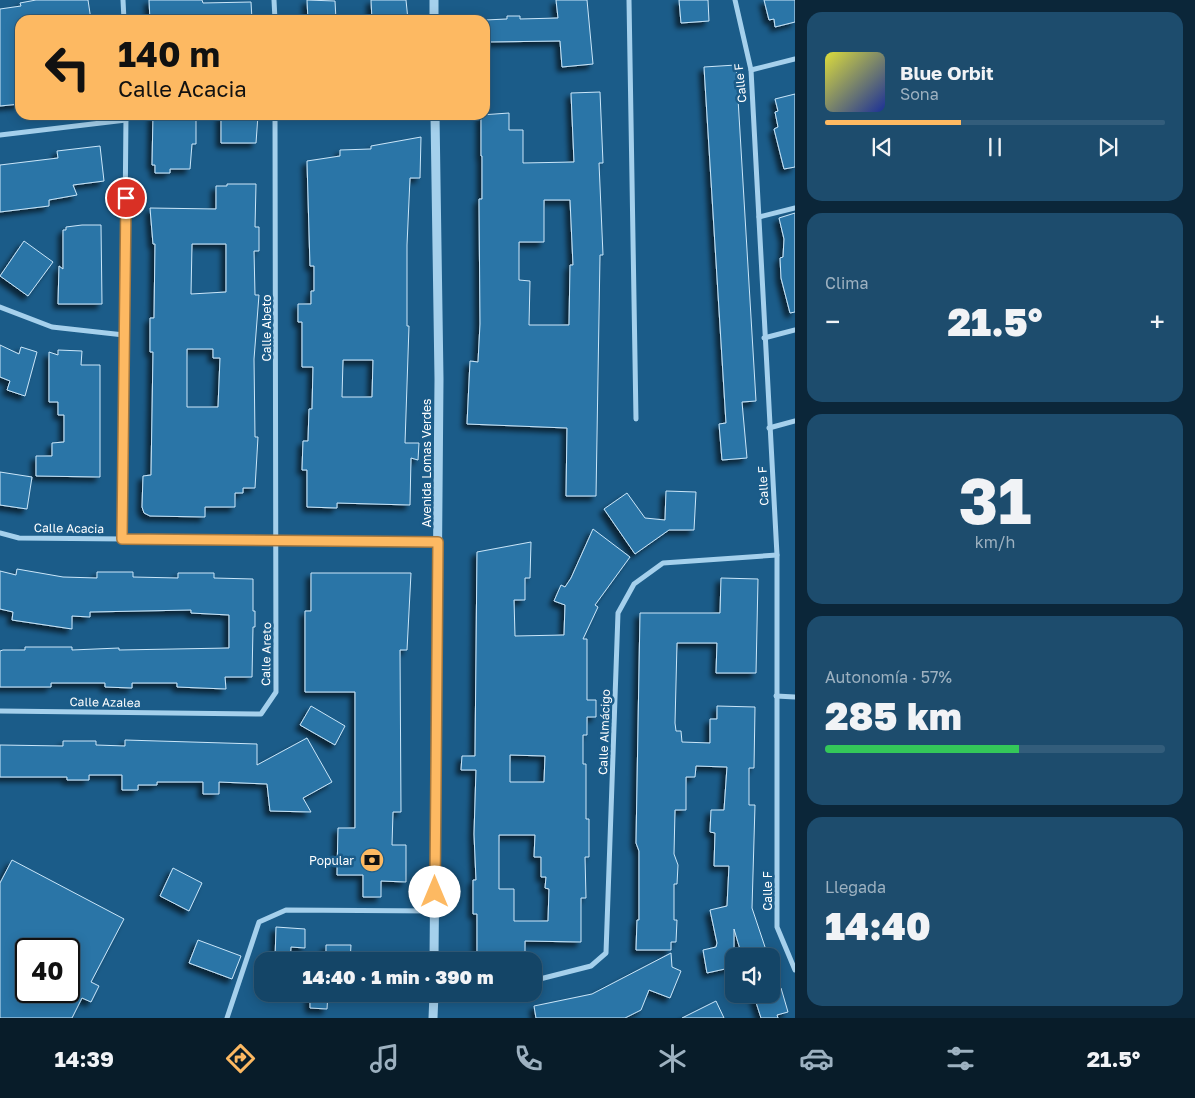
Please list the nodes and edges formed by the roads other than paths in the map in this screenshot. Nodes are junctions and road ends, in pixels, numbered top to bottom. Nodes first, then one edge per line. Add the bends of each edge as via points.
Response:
1 (123, 0) edge
2 (274, 0) edge
3 (434, 0) edge
4 (629, 0) edge
5 (735, 0) edge
6 (124, 15) edge
7 (274, 15) edge
8 (434, 15) edge
9 (795, 59) edge
10 (751, 70) junction
11 (111, 120) edge
12 (126, 120) edge
13 (275, 120) edge
14 (435, 120) edge
15 (0, 135) edge
16 (795, 208) edge
17 (759, 217) junction
18 (0, 307) edge
19 (795, 330) edge
20 (124, 335) junction
21 (764, 338) junction
22 (636, 419) dead end
23 (795, 420) edge
24 (769, 428) junction
25 (0, 533) edge
26 (122, 539) junction
27 (277, 541) junction
28 (438, 542) junction
29 (777, 555) junction
30 (776, 696) junction
31 (795, 697) edge
32 (0, 711) edge
33 (211, 713) joint
34 (435, 911) junction
35 (434, 952) edge
36 (795, 970) edge
37 (542, 978) edge
38 (434, 1002) edge
39 (227, 1018) edge
40 (433, 1018) edge

1 - 6 street
2 - 7 street
3 - 8 street
4 - 22 street
5 - 10 street, Calle F
9 - 10 street
10 - 17 street, Calle F
11 - 15 street
12 - 20 street
13 - 27 street, Calle Abeto
14 - 28 street, Avenida Lomas Verdes
16 - 17 street
17 - 21 street, Calle F
18 - 20 street via 52,327
19 - 21 street
20 - 26 street
21 - 24 street, Calle F
23 - 24 street
24 - 29 street, Calle F
25 - 26 street, Calle Acacia via 18,538
26 - 27 street, Calle Acacia
27 - 28 street, Calle Acacia
27 - 33 street, Calle Areto via 276,692 261,714
28 - 34 street, Avenida Lomas Verdes
29 - 30 street, Calle F
29 - 37 street, Calle Almácigo via 663,563 634,584 618,612 606,953 591,966
30 - 31 street
30 - 36 street, Calle F via 777,927
32 - 33 street, Calle Azalea
34 - 35 street, Avenida Lomas Verdes
34 - 39 street via 286,910 259,922
38 - 40 street

